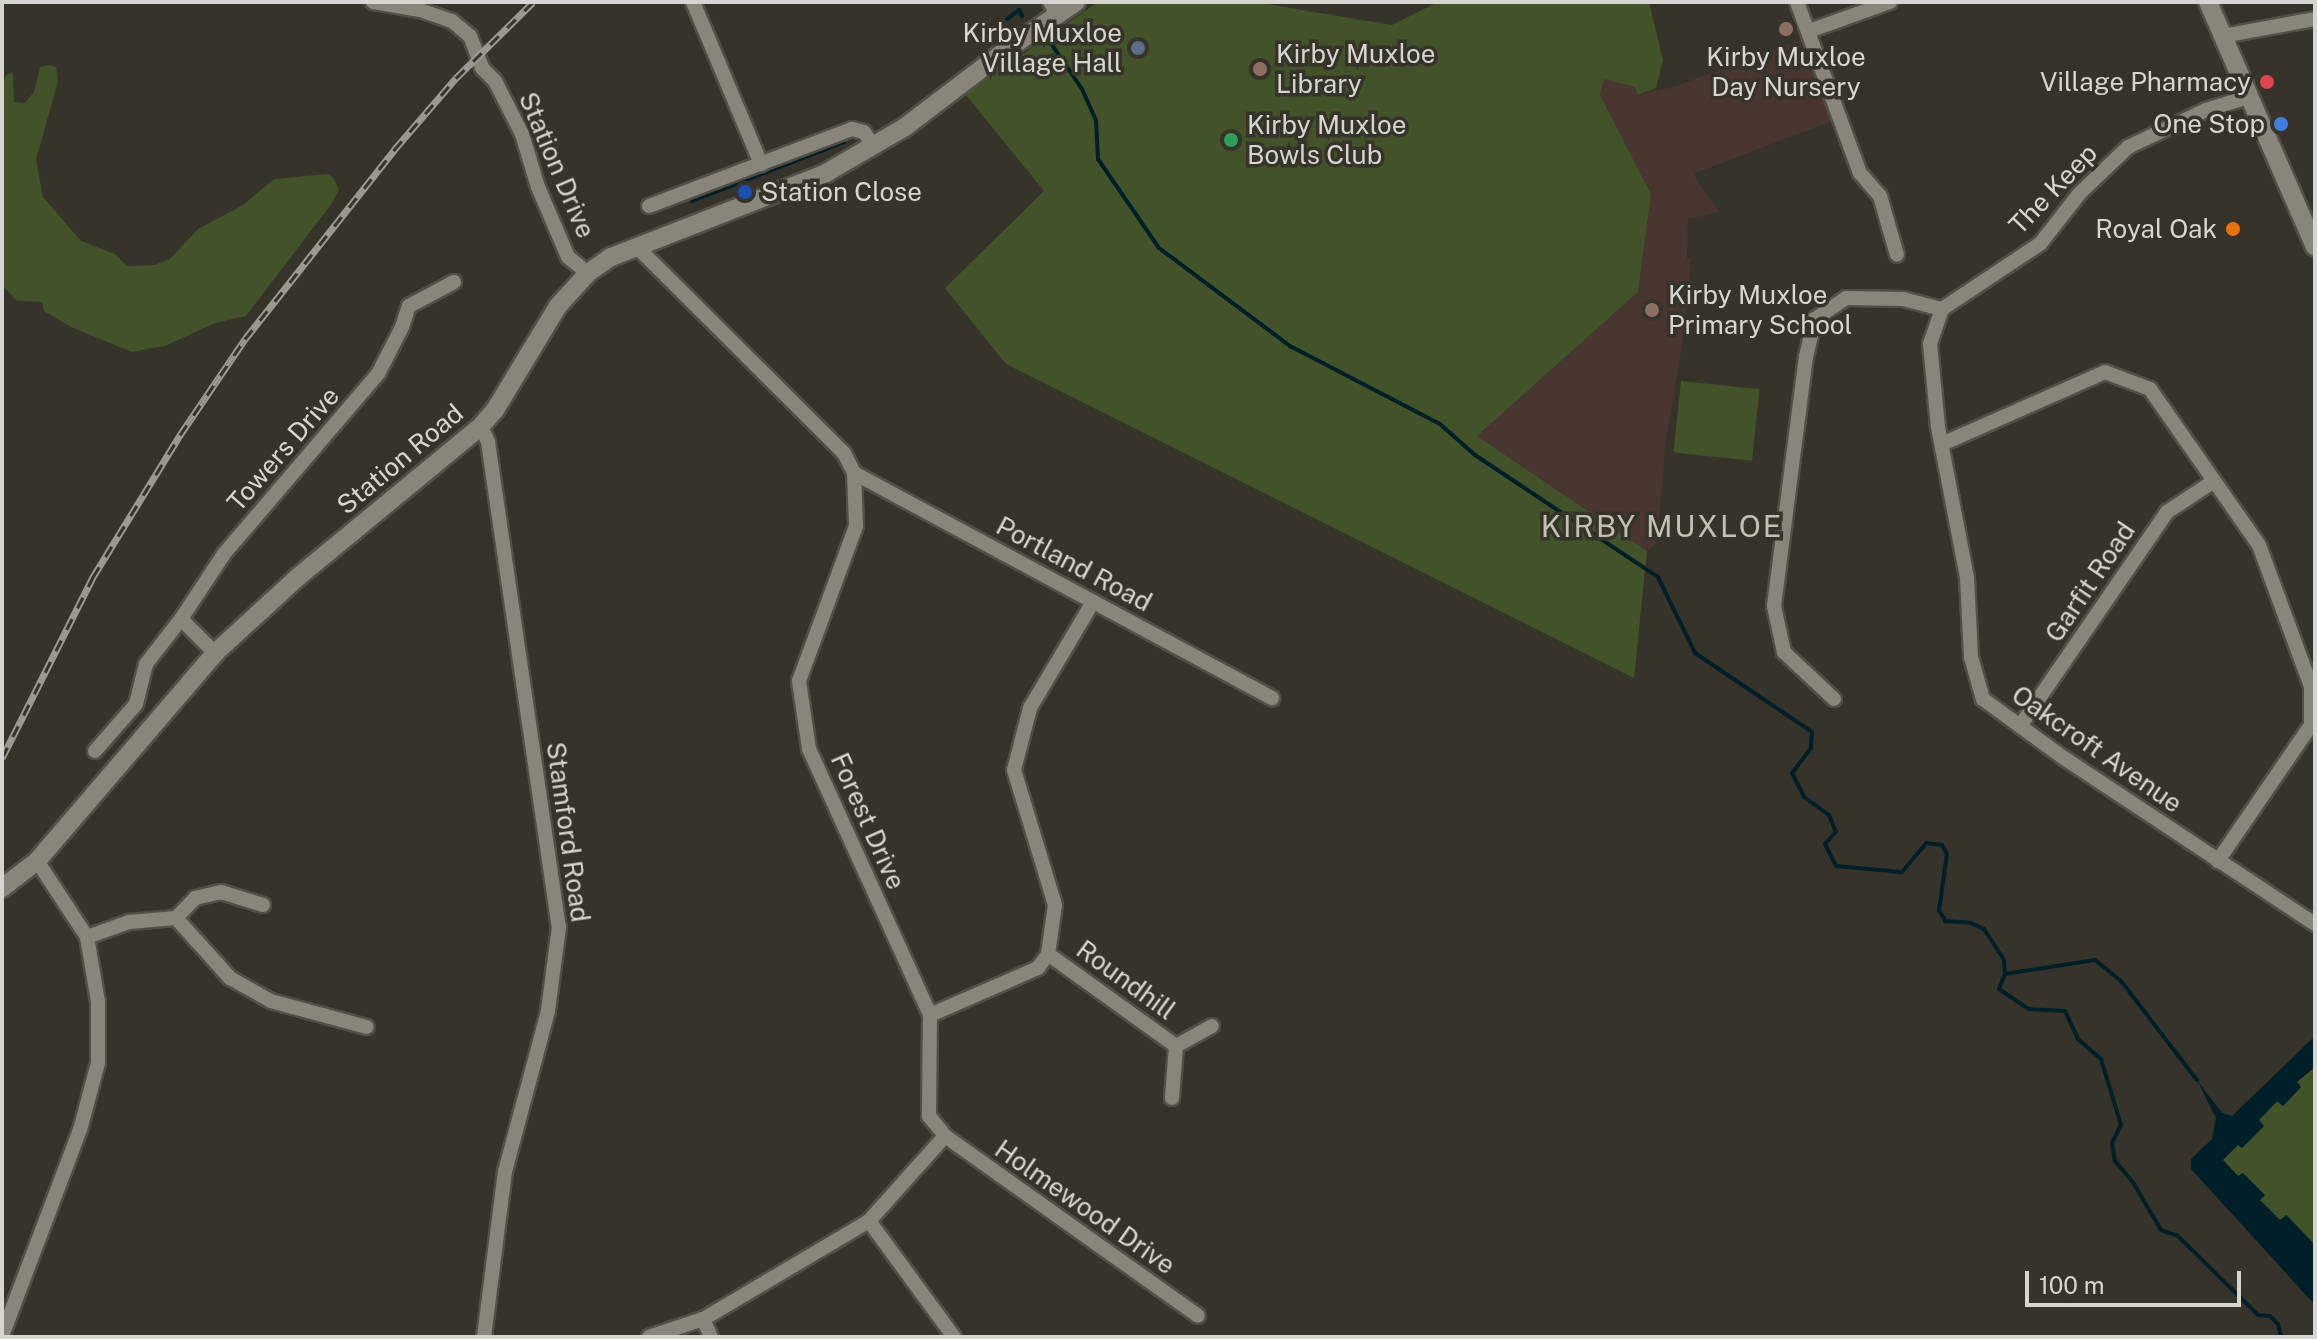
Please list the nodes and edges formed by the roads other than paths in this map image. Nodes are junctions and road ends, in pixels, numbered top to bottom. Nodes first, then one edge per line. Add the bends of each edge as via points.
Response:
1 (373, 2) edge
2 (693, 2) edge
3 (1076, 2) edge
4 (1797, 2) edge
5 (1890, 2) edge
6 (2208, 2) edge
7 (1054, 8) edge
8 (2315, 19) edge
9 (1809, 31) junction
10 (2222, 36) junction
11 (2248, 97) junction
12 (873, 146) junction
13 (761, 164) junction
14 (649, 206) dead end
15 (636, 246) junction
16 (2315, 247) edge
17 (1897, 255) dead end
18 (588, 273) junction
19 (454, 282) dead end
20 (1942, 309) junction
21 (481, 426) junction
22 (1942, 444) junction
23 (854, 473) junction
24 (2214, 481) junction
25 (1093, 602) junction
26 (181, 619) junction
27 (215, 653) junction
28 (1272, 698) dead end
29 (1834, 699) dead end
30 (2020, 726) junction
31 (95, 751) dead end
32 (37, 861) junction
33 (2218, 861) junction
34 (2, 888) edge
35 (263, 905) dead end
36 (176, 918) junction
37 (2315, 924) edge
38 (87, 937) junction
39 (1048, 954) junction
40 (930, 1015) junction
41 (1212, 1026) dead end
42 (367, 1027) dead end
43 (1176, 1046) junction
44 (1172, 1098) dead end
45 (945, 1136) junction
46 (869, 1221) junction
47 (1198, 1316) dead end
48 (703, 1319) junction
49 (2, 1336) edge
50 (484, 1337) edge
51 (649, 1337) edge
52 (711, 1337) edge
53 (954, 1337) edge

1 - 18 street, Station Drive via 442,17 470,36 482,68 495,81 522,134 568,257
2 - 13 street
3 - 7 street, Station Road
4 - 9 street
5 - 9 street
6 - 10 street
7 - 12 street, Station Road via 905,127
8 - 10 street
9 - 17 street via 1860,173 1880,196
10 - 11 street
11 - 16 street
11 - 20 street, The Keep via 2206,110 2128,147 2079,194 2040,244
12 - 13 street via 864,132 852,129
12 - 15 street, Station Road via 826,173
13 - 14 street
15 - 18 street, Station Road
15 - 23 street via 844,453
18 - 21 street, Station Road via 558,306
19 - 26 street, Towers Drive via 409,306 378,374 224,554
20 - 22 street, Oakcroft Avenue via 1930,344
20 - 29 street via 1903,299 1846,298 1815,319 1774,606 1784,652
21 - 27 street, Station Road
21 - 50 street, Stamford Road via 488,442 559,927 548,1011 505,1171
22 - 24 street via 2105,372 2150,389
22 - 30 street, Oakcroft Avenue via 1967,578 1971,657 1983,699
23 - 25 street, Portland Road
23 - 40 street, Forest Drive via 856,526 799,681 809,749
24 - 30 street, Garfit Road via 2167,512
24 - 33 street via 2259,545 2311,686 2311,725
25 - 28 street, Portland Road
25 - 39 street via 1030,708 1014,770 1055,905
26 - 27 street
26 - 31 street, Towers Drive via 146,664 136,704
27 - 32 street, Station Road
30 - 33 street, Oakcroft Avenue
32 - 34 street, Station Road
32 - 38 street
33 - 37 street, Oakcroft Avenue
35 - 36 street via 221,892 195,898
36 - 38 street via 129,922
36 - 42 street via 230,978 271,1001
38 - 49 street via 98,1002 98,1063 80,1130
39 - 40 street via 1038,968
39 - 43 street, Roundhill
40 - 45 street, Forest Drive via 929,1116
41 - 43 street, Roundhill
43 - 44 street, Roundhill
45 - 46 street
45 - 47 street, Holmewood Drive
46 - 48 street
46 - 53 street
48 - 51 street
48 - 52 street

